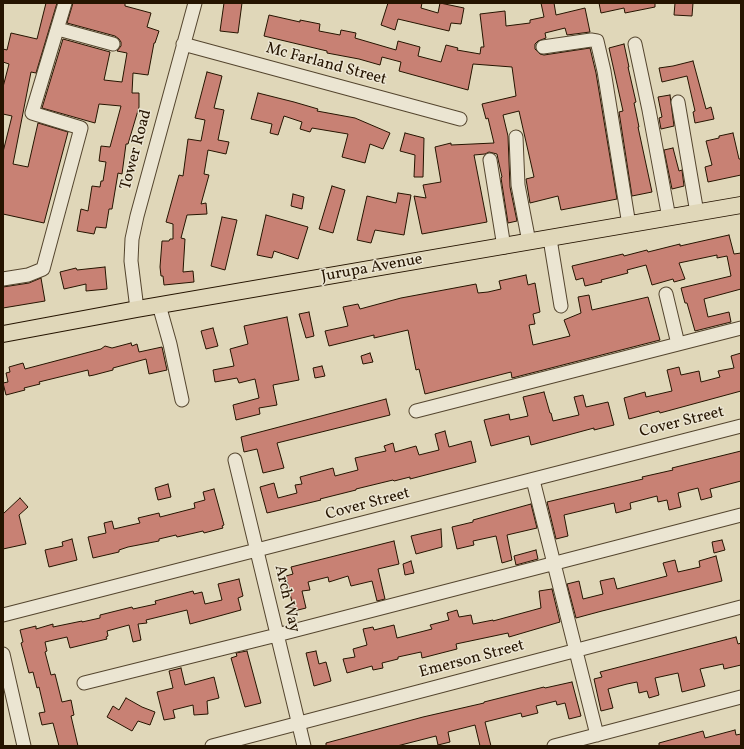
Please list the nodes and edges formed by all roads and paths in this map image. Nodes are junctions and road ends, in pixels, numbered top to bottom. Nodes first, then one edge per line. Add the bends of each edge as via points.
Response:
1 (65, 3) edge
2 (195, 3) edge
3 (58, 29) junction
4 (113, 44) dead end
5 (183, 44) junction
6 (635, 44) dead end
7 (543, 47) dead end
8 (678, 102) dead end
9 (460, 119) dead end
10 (516, 137) dead end
11 (490, 160) dead end
12 (741, 206) edge
13 (697, 213) junction
14 (670, 218) junction
15 (629, 225) junction
16 (550, 239) junction
17 (529, 242) junction
18 (504, 246) junction
19 (3, 279) edge
20 (666, 294) dead end
21 (159, 305) junction
22 (561, 306) dead end
23 (137, 309) junction
24 (741, 328) edge
25 (3, 334) edge
26 (678, 344) junction
27 (182, 400) dead end
28 (416, 410) dead end
29 (741, 426) edge
30 (235, 460) dead end
31 (532, 480) junction
32 (741, 515) edge
33 (257, 551) junction
34 (553, 564) junction
35 (741, 607) edge
36 (3, 615) edge
37 (277, 635) junction
38 (576, 651) junction
39 (3, 654) edge
40 (84, 683) dead end
41 (741, 697) edge
42 (298, 724) junction
43 (589, 740) edge
44 (24, 746) edge
45 (212, 746) edge
46 (304, 746) edge
47 (554, 746) edge

1 - 3 street
2 - 5 street, Tower Road
3 - 4 street
3 - 19 street via 32,113 81,128 43,269 28,275
5 - 9 street, Mc Farland Street
5 - 23 street, Tower Road via 132,239 131,262
6 - 14 street
7 - 15 street via 591,40 597,42
8 - 13 street
10 - 17 street via 518,185
11 - 18 street
12 - 13 main road, Jurupa Avenue
13 - 14 main road, Jurupa Avenue
14 - 15 main road, Jurupa Avenue
15 - 16 main road, Jurupa Avenue
16 - 17 main road, Jurupa Avenue
16 - 22 street
17 - 18 main road, Jurupa Avenue
18 - 21 main road, Jurupa Avenue
20 - 26 street
21 - 23 main road, Jurupa Avenue
21 - 27 street
23 - 25 main road, Jurupa Avenue
24 - 26 street
26 - 28 street
29 - 31 street, Cover Street
30 - 33 street, Arch Way
31 - 33 street, Cover Street
31 - 34 street
32 - 34 street
33 - 36 street, Cover Street
33 - 37 street, Arch Way
34 - 37 street
34 - 38 street
35 - 38 street, Emerson Street
37 - 40 street
37 - 42 street, Arch Way
38 - 42 street, Emerson Street
38 - 43 street
39 - 44 street
41 - 43 street
42 - 45 street, Emerson Street
42 - 46 street, Arch Way
43 - 47 street

